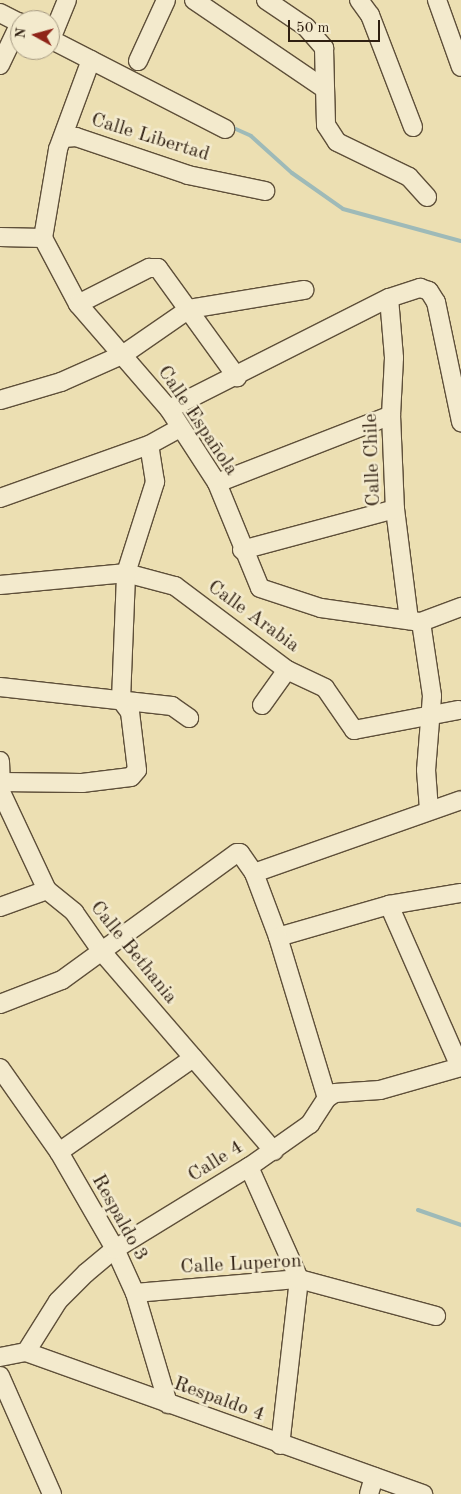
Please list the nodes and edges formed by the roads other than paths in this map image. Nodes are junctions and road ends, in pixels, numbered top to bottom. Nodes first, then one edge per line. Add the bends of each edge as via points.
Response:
1 (67, 0) edge
2 (166, 0) edge
3 (194, 0) edge
4 (266, 0) edge
5 (359, 0) edge
6 (437, 0) edge
7 (220, 8) edge
8 (60, 17) edge
9 (457, 38) edge
10 (10, 44) edge
11 (60, 44) edge
12 (91, 60) junction
13 (138, 61) dead end
14 (0, 65) edge
15 (461, 67) edge
16 (325, 89) junction
17 (413, 127) dead end
18 (225, 129) dead end
19 (64, 138) junction
20 (265, 191) dead end
21 (427, 197) dead end
22 (0, 237) edge
23 (43, 238) junction
24 (304, 290) dead end
25 (389, 298) junction
26 (78, 304) junction
27 (189, 309) junction
28 (124, 354) junction
29 (237, 377) junction
30 (0, 400) edge
31 (169, 409) junction
32 (391, 415) junction
33 (461, 422) edge
34 (180, 428) junction
35 (149, 444) junction
36 (217, 483) junction
37 (0, 498) edge
38 (395, 509) junction
39 (242, 550) junction
40 (126, 573) junction
41 (0, 585) edge
42 (461, 607) edge
43 (415, 621) junction
44 (287, 670) junction
45 (0, 687) edge
46 (121, 700) junction
47 (262, 705) dead end
48 (459, 710) dead end
49 (428, 717) junction
50 (189, 718) dead end
51 (0, 761) edge
52 (1, 789) edge
53 (461, 800) edge
54 (429, 810) junction
55 (254, 874) junction
56 (47, 890) junction
57 (461, 893) edge
58 (389, 905) junction
59 (0, 907) edge
60 (278, 937) junction
61 (102, 952) junction
62 (0, 1004) edge
63 (193, 1058) junction
64 (461, 1067) edge
65 (0, 1068) edge
66 (327, 1098) junction
67 (274, 1151) junction
68 (59, 1152) junction
69 (249, 1167) junction
70 (115, 1249) junction
71 (299, 1279) junction
72 (135, 1293) junction
73 (436, 1316) dead end
74 (26, 1352) junction
75 (0, 1357) edge
76 (0, 1376) edge
77 (168, 1404) junction
78 (280, 1445) junction
79 (372, 1486) edge
80 (52, 1494) edge
81 (423, 1494) edge

1 - 8 street
2 - 13 street
3 - 7 street
4 - 16 street via 306,27 324,48
5 - 17 street via 370,15
6 - 9 street
7 - 16 street
9 - 15 street
10 - 14 street
11 - 12 street
12 - 18 street
12 - 19 street
16 - 21 street via 326,125 337,142 410,177
19 - 20 street, Calle Libertad via 76,138 188,175
19 - 23 street, Calle Libertad via 58,149
22 - 23 street
23 - 26 street, Calle Española
24 - 27 street
25 - 29 street
25 - 32 street, Calle Chile via 394,358
25 - 33 street via 420,288 430,291 436,302
26 - 27 street via 149,268 158,268
26 - 28 street, Calle Española
27 - 28 street
27 - 29 street
28 - 30 street via 61,382
28 - 31 street, Calle Española
29 - 31 street
31 - 34 street, Calle Española
32 - 36 street
32 - 38 street, Calle Chile
34 - 35 street
34 - 36 street, Calle Española
35 - 37 street
35 - 40 street via 155,482
36 - 39 street, Calle Española
38 - 39 street
38 - 43 street, Calle Chile
39 - 43 street, Calle Española via 260,588 267,592 341,612
40 - 41 street, Calle Arabia
40 - 44 street, Calle Arabia via 175,586
40 - 46 street
42 - 43 street via 442,617
43 - 49 street, Calle Chile via 432,696
44 - 47 street
44 - 49 street, Calle Arabia via 326,688 354,730
45 - 46 street
46 - 50 street via 172,706
46 - 52 street via 130,712 137,770 131,777
48 - 49 street, Calle Arabia
49 - 54 street, Calle Chile via 426,770
51 - 52 street, Calle Bethania
52 - 56 street, Calle Bethania
53 - 54 street
54 - 55 street
55 - 60 street
55 - 61 street via 244,856 236,853
56 - 59 street
56 - 61 street, Calle Bethania via 74,912
57 - 58 street
58 - 60 street
58 - 64 street
60 - 66 street
61 - 62 street via 62,980
61 - 63 street, Calle Bethania
63 - 67 street, Calle Bethania
63 - 68 street
64 - 66 street via 380,1090 335,1093
65 - 68 street, Respaldo 3
66 - 67 street, Calle 4 via 310,1124
67 - 69 street, Calle 4
68 - 70 street, Respaldo 3
69 - 70 street, Calle 4
69 - 71 street
70 - 72 street, Respaldo 3
70 - 74 street, Calle 4 via 58,1301
71 - 72 street, Calle Luperon
71 - 73 street, Calle Luperon
71 - 78 street
72 - 77 street, Respaldo 3
74 - 75 street
74 - 77 street, Respaldo 4
76 - 80 street
77 - 78 street, Respaldo 4
78 - 79 street, Respaldo 4
79 - 81 street, Respaldo 4

